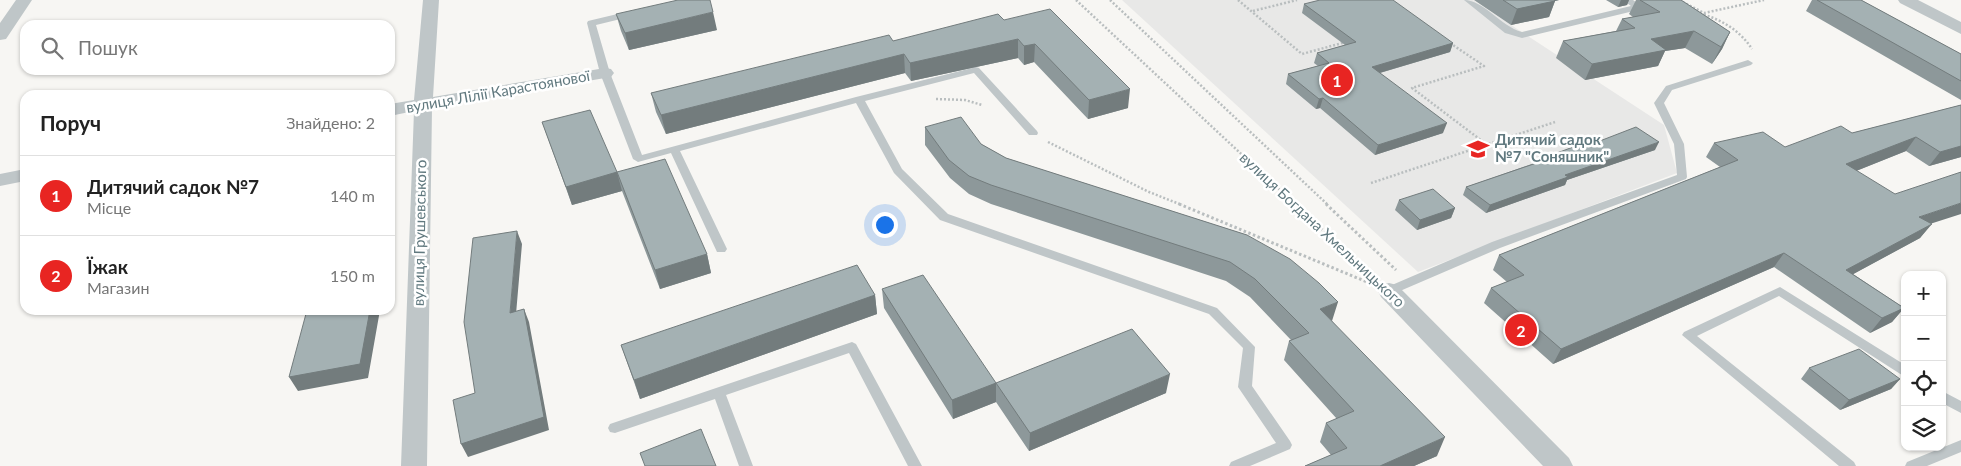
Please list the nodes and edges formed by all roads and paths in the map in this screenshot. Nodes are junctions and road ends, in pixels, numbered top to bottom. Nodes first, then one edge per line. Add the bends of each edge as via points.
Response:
1 (24, 0) edge
2 (431, 0) edge
3 (1076, 0) edge
4 (1110, 0) edge
5 (1238, 0) edge
6 (1297, 0) edge
7 (1468, 0) edge
8 (1627, 0) edge
9 (1678, 0) edge
10 (1764, 0) edge
11 (1906, 0) edge
12 (641, 11) edge
13 (1252, 11) junction
14 (1691, 12) edge
15 (1704, 13) junction
16 (1961, 29) edge
17 (0, 34) edge
18 (1444, 39) edge
19 (1353, 40) edge
20 (1748, 63) joint
21 (605, 74) junction
22 (858, 99) junction
23 (934, 99) dead end
24 (423, 105) junction
25 (988, 107) dead end
26 (395, 109) edge
27 (1555, 122) dead end
28 (1033, 133) joint
29 (1486, 144) junction
30 (674, 149) junction
31 (20, 176) edge
32 (0, 180) edge
33 (1371, 183) dead end
34 (721, 249) dead end
35 (1398, 287) junction
36 (1901, 369) edge
37 (719, 393) junction
38 (1946, 399) edge
39 (1961, 408) edge
40 (615, 428) dead end
41 (1961, 446) edge
42 (414, 466) edge
43 (746, 466) edge
44 (915, 466) edge
45 (1236, 466) edge
46 (1560, 466) edge
47 (1849, 466) edge
48 (1912, 466) edge

1 - 17 street
2 - 24 street, вулиця Грушевського
3 - 35 path, вулиця Богдана Хмельницького
4 - 35 path
5 - 13 path
6 - 13 path
7 - 8 lane via 1508,31 1522,35 1639,8
9 - 15 path
10 - 15 path
11 - 16 street
12 - 21 lane via 591,23
13 - 19 path via 1302,54
14 - 15 path
15 - 20 path via 1752,46 1755,56
18 - 29 path via 1484,66 1412,88
20 - 35 lane via 1669,88 1659,103 1679,144 1682,177 1496,245
21 - 24 street, вулиця Лілії Карастоянової
21 - 30 lane via 638,158
22 - 28 lane via 976,70
22 - 30 lane
22 - 45 lane via 898,172 944,217 1214,311 1249,347 1245,387 1285,445
23 - 25 path via 965,100
24 - 26 street, вулиця Лілії Карастоянової
24 - 42 street, вулиця Грушевського
27 - 29 path
28 - 35 path via 1149,192
29 - 33 path
30 - 34 lane
31 - 32 street
35 - 46 street, вулиця Богдана Хмельницького
36 - 47 lane via 1780,291 1688,335
37 - 40 lane
37 - 43 lane
37 - 44 lane via 852,348
38 - 39 lane
41 - 48 lane

